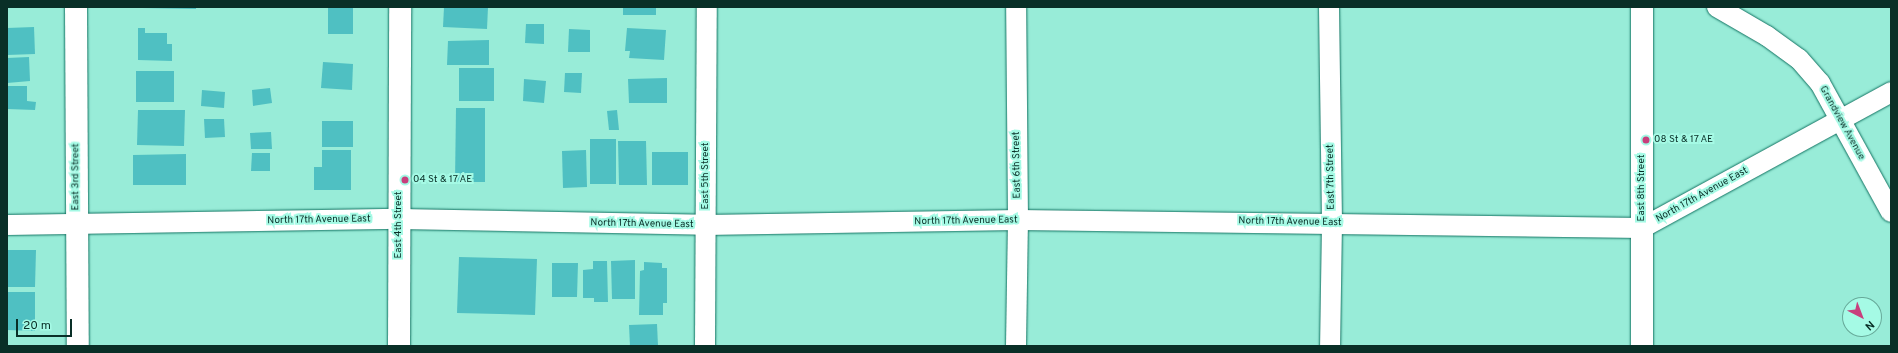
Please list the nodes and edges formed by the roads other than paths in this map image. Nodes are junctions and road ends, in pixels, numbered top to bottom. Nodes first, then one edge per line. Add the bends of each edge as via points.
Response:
1 (76, 7) edge
2 (400, 7) edge
3 (707, 7) edge
4 (1016, 7) edge
5 (1329, 7) edge
6 (1642, 7) edge
7 (1717, 7) edge
8 (1891, 92) edge
9 (1840, 119) junction
10 (1891, 212) edge
11 (400, 219) junction
12 (1018, 220) junction
13 (76, 222) junction
14 (1332, 222) junction
15 (7, 225) edge
16 (705, 226) junction
17 (1642, 228) junction
18 (78, 346) edge
19 (399, 346) edge
20 (705, 346) edge
21 (1016, 346) edge
22 (1330, 346) edge
23 (1642, 346) edge

1 - 13 street, East 3rd Street
2 - 11 street, East 4th Street
3 - 16 street, East 5th Street
4 - 12 street, East 6th Street
5 - 14 street, East 7th Street
6 - 17 street, East 8th Street
7 - 9 street, Grandview Avenue via 1767,36 1799,59 1820,82
8 - 9 street, North 17th Avenue East
9 - 10 street, Grandview Avenue
9 - 17 street, North 17th Avenue East
11 - 13 street, North 17th Avenue East
11 - 16 street, North 17th Avenue East
11 - 19 street, East 4th Street
12 - 14 street, North 17th Avenue East
12 - 16 street, North 17th Avenue East
12 - 21 street, East 6th Street
13 - 15 street, North 17th Avenue East
13 - 18 street, East 3rd Street
14 - 17 street, North 17th Avenue East
14 - 22 street, East 7th Street
16 - 20 street, East 5th Street
17 - 23 street, East 8th Street

